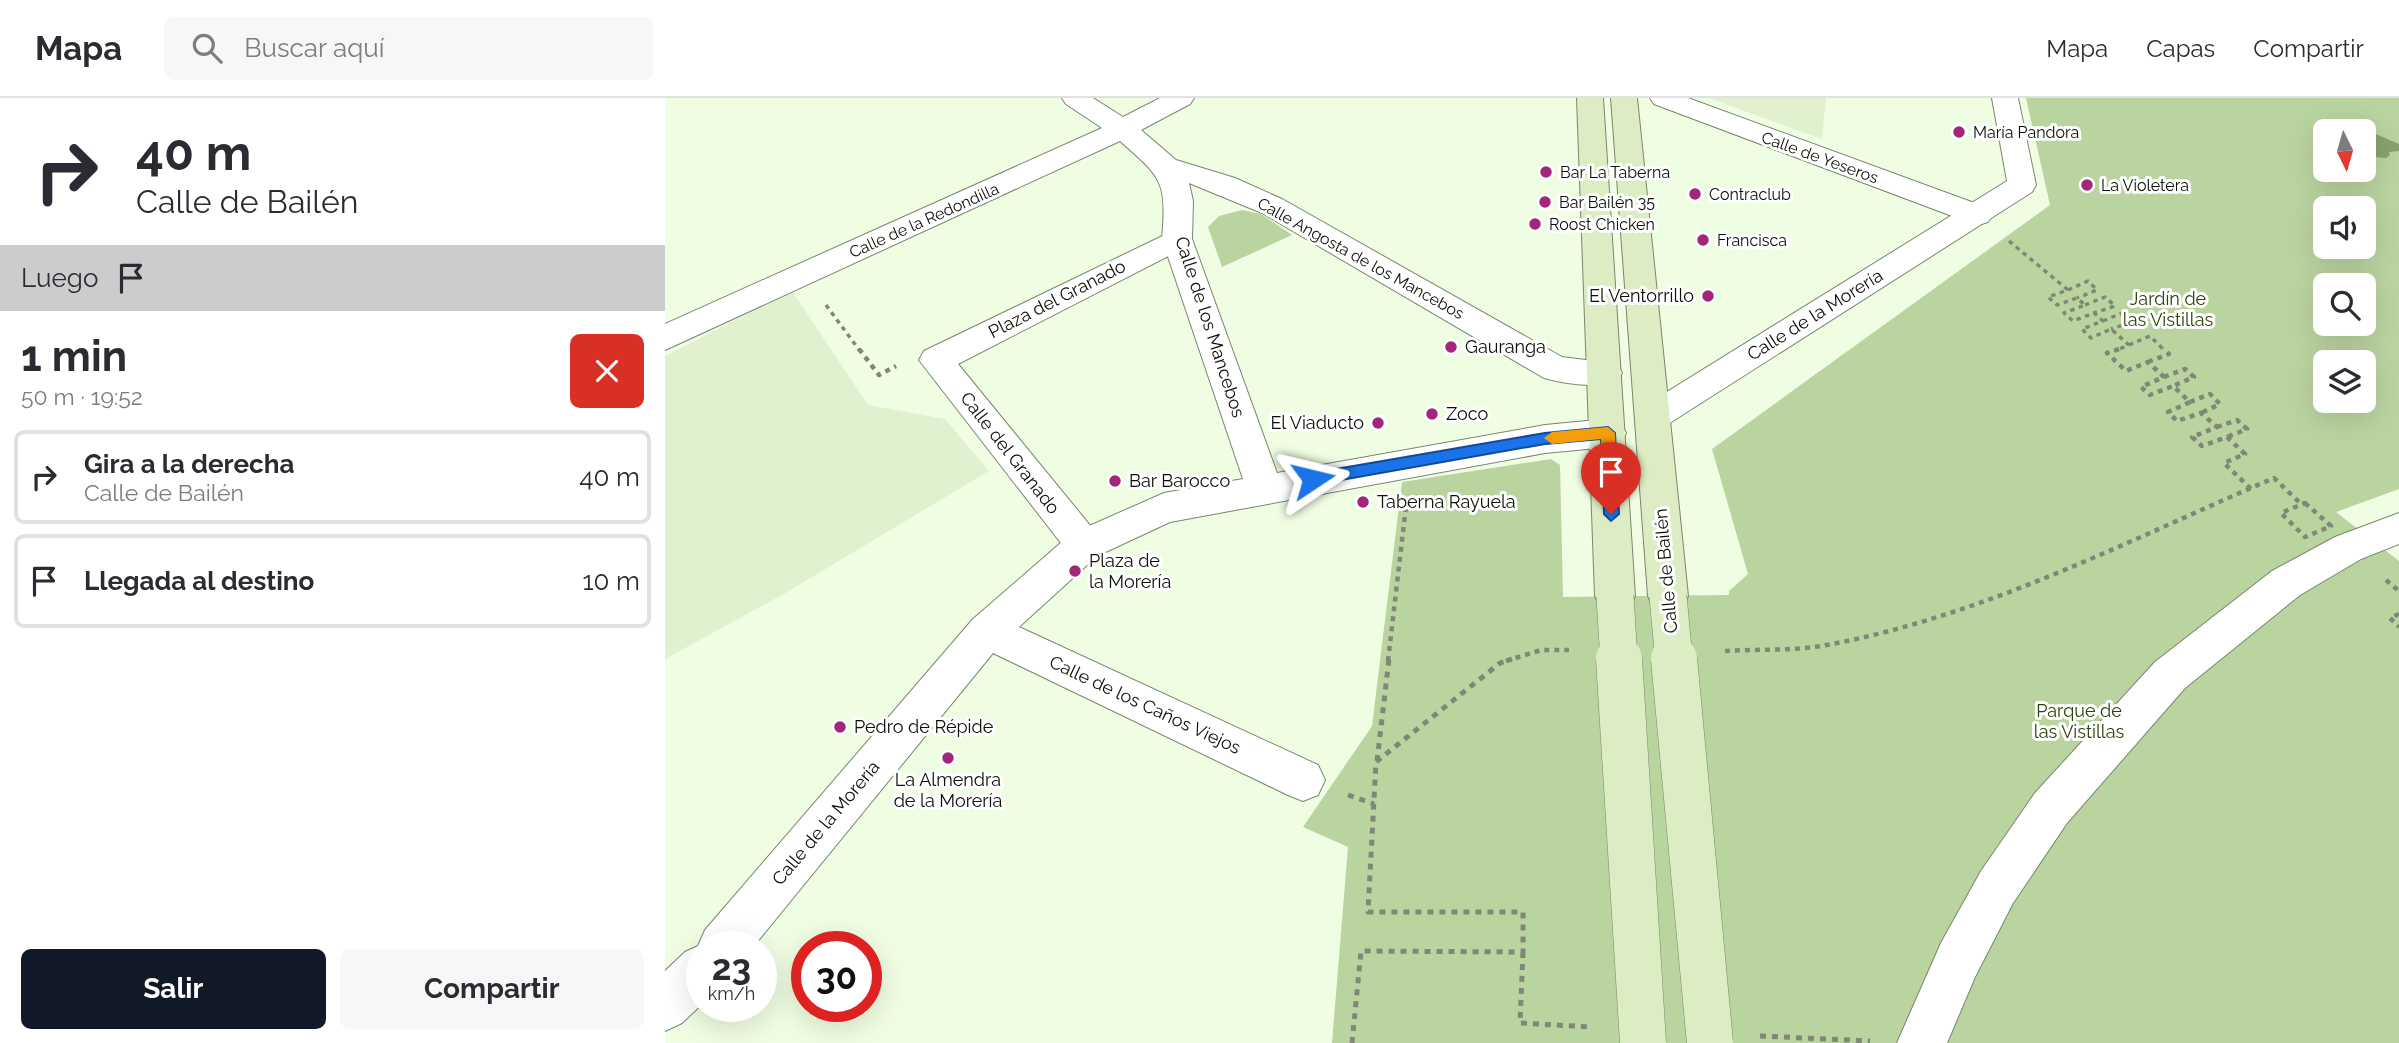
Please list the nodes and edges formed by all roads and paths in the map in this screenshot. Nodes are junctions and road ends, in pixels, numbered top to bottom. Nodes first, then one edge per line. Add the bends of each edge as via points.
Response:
1 (1075, 98) edge
2 (1181, 98) edge
3 (1590, 98) edge
4 (1624, 98) edge
5 (1663, 98) edge
6 (2005, 98) edge
7 (1122, 128) junction
8 (1166, 166) junction
9 (1978, 215) junction
10 (1177, 239) junction
11 (2068, 290) junction
12 (2077, 298) junction
13 (2085, 305) junction
14 (829, 310) dead end
15 (2094, 313) junction
16 (2103, 321) junction
17 (2111, 329) junction
18 (665, 338) edge
19 (2129, 345) junction
20 (936, 360) joint
21 (2148, 362) junction
22 (1605, 373) junction
23 (879, 375) dead end
24 (2164, 377) junction
25 (2173, 386) junction
26 (2190, 402) junction
27 (2201, 412) junction
28 (1653, 417) junction
29 (2217, 427) junction
30 (1608, 433) junction
31 (2227, 437) junction
32 (1411, 462) junction
33 (1264, 488) junction
34 (2251, 489) junction
35 (2301, 505) dead end
36 (2399, 528) edge
37 (1084, 545) junction
38 (2399, 614) edge
39 (2399, 627) edge
40 (987, 631) junction
41 (1581, 650) dead end
42 (1718, 650) dead end
43 (1377, 762) junction
44 (1303, 780) dead end
45 (735, 931) edge
46 (686, 985) edge
47 (665, 1006) edge
48 (1352, 1043) edge
49 (1643, 1043) edge
50 (1710, 1043) edge
51 (1922, 1043) edge

1 - 7 street
2 - 7 street, Calle de la Redondilla
3 - 22 main road
4 - 28 main road, Calle de Bailén
5 - 9 street, Calle de Yeseros
6 - 9 street, Calle de la Morería via 2022,185
7 - 8 street, Calle Angosta de los Mancebos
7 - 18 street, Calle de la Redondilla
8 - 10 street, Calle de los Mancebos via 1177,184 1180,203
8 - 22 street, Calle Angosta de los Mancebos via 1272,206 1556,369
9 - 11 path
9 - 28 street, Calle de la Morería
10 - 20 street, Plaza del Granado
10 - 33 street, Calle de los Mancebos
11 - 12 path via 2048,297 2057,305
11 - 12 path via 2088,281 2097,290
12 - 13 path
13 - 15 path via 2064,313 2073,321
13 - 15 path via 2105,297 2115,306
14 - 23 path
15 - 16 path
16 - 17 path via 2082,329 2091,338
16 - 17 path via 2122,313 2133,322
17 - 19 path
19 - 21 path via 2150,336 2169,354
19 - 21 path via 2107,354 2126,371
20 - 37 street, Calle del Granado
21 - 24 path
22 - 30 main road
24 - 25 path via 2185,369 2194,377
24 - 25 path via 2141,387 2150,395
25 - 26 path
26 - 27 path via 2210,394 2220,404
26 - 27 path via 2168,412 2177,421
27 - 29 path
28 - 50 main road, Calle de Bailén, bridge
29 - 31 path via 2237,420 2247,429
29 - 31 path via 2192,437 2202,446
30 - 32 street, Calle de la Morería
30 - 49 main road, bridge
31 - 34 path via 2245,454 2224,463
32 - 33 street, Calle de la Morería
32 - 43 path
33 - 37 street, Calle de la Morería via 1164,508
34 - 35 path via 2274,478
34 - 42 path via 1944,615 1819,646
36 - 51 street via 2348,548 2286,583 2170,675 2051,808 1997,887 1958,960
37 - 40 street, Calle de la Morería
38 - 39 path via 2390,618
40 - 44 street, Calle de los Caños Viejos
40 - 45 street, Calle de la Morería
41 - 43 path via 1541,650 1500,663
43 - 48 path via 1368,912 1523,912 1523,951 1361,951
46 - 47 street

